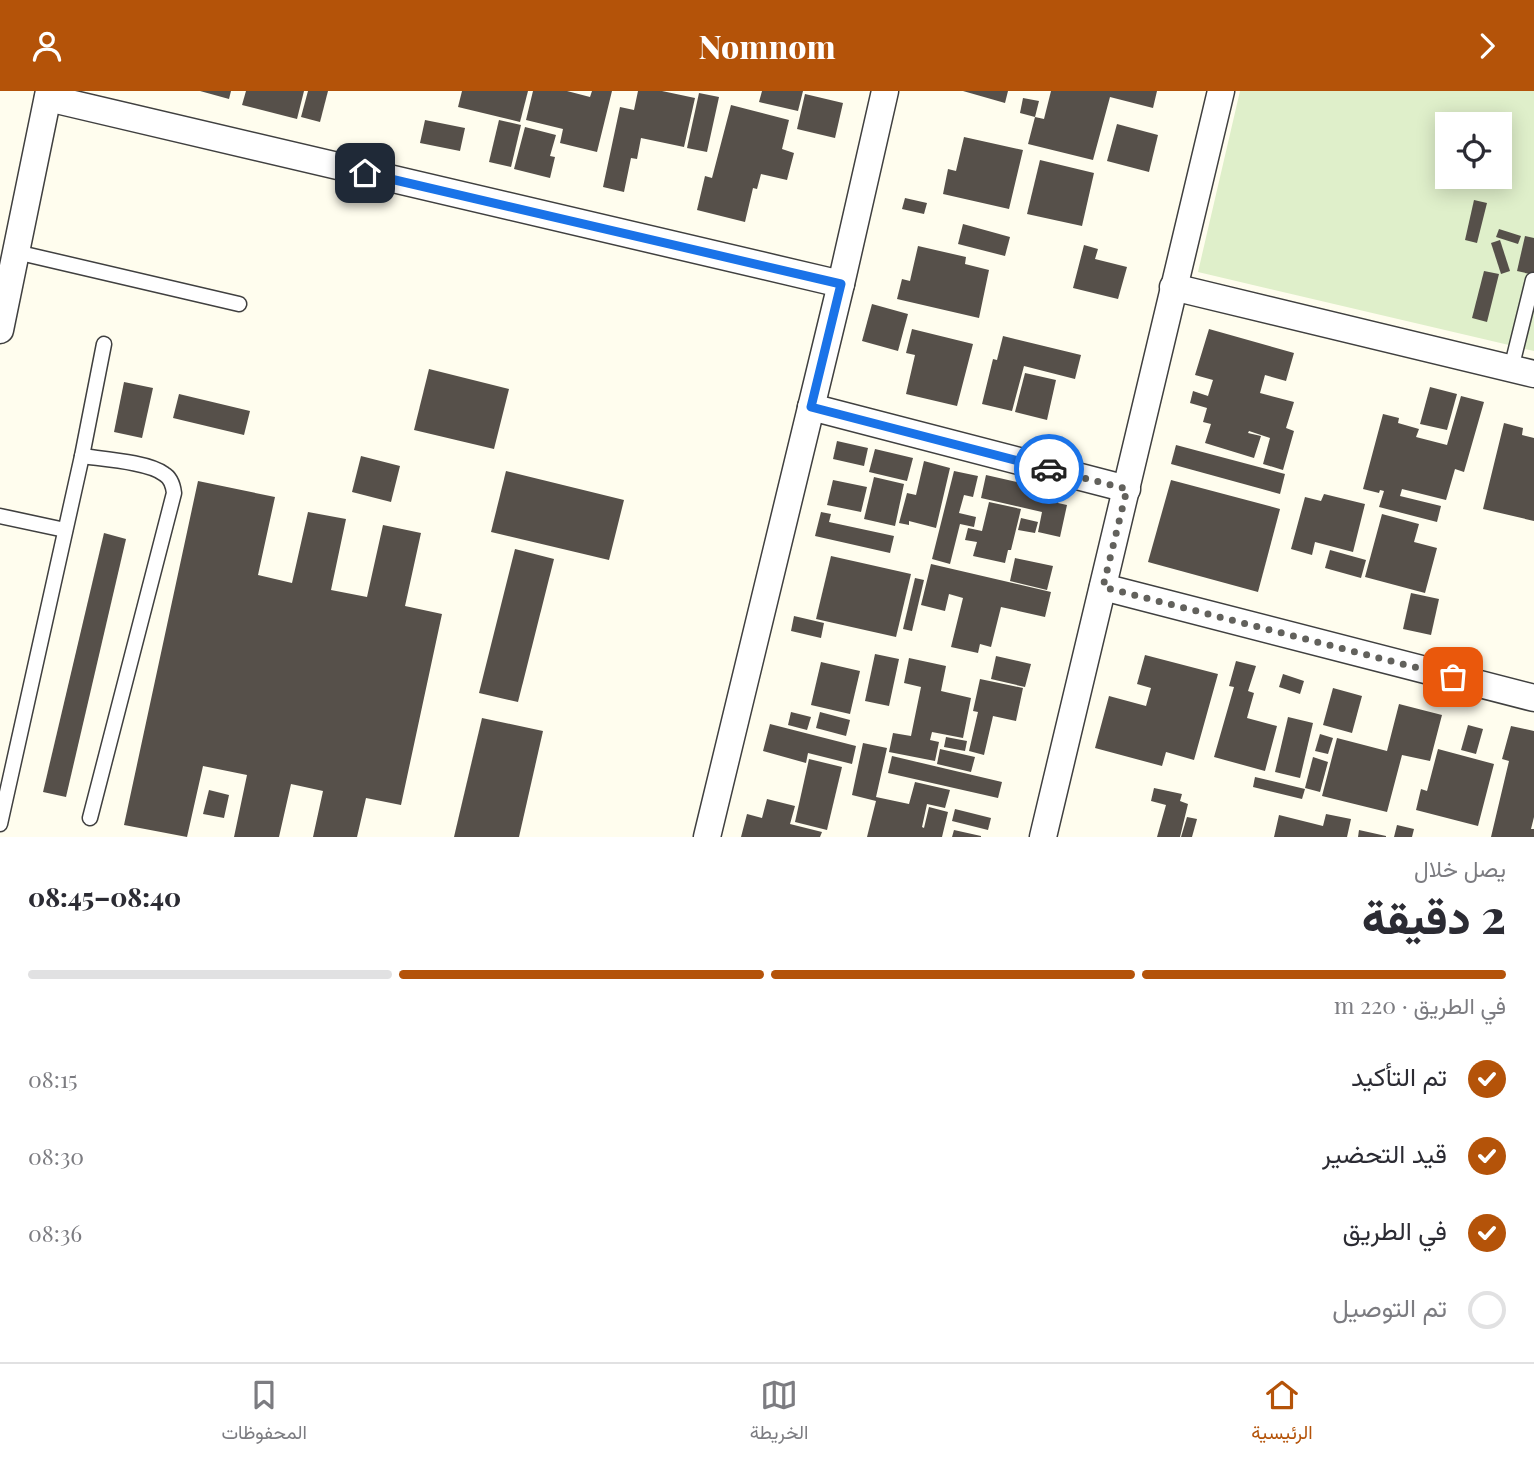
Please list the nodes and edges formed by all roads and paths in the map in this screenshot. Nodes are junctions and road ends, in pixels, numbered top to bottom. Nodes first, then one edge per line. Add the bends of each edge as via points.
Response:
1 (885, 91) edge
2 (1221, 91) edge
3 (49, 95) edge
4 (16, 252) junction
5 (1533, 280) edge
6 (841, 284) junction
7 (1173, 287) junction
8 (239, 304) dead end
9 (0, 330) edge
10 (104, 344) dead end
11 (1522, 372) edge
12 (811, 407) junction
13 (82, 456) junction
14 (1127, 489) junction
15 (0, 516) edge
16 (65, 530) junction
17 (1103, 587) junction
18 (1534, 698) edge
19 (90, 818) dead end
20 (0, 824) edge
21 (707, 837) edge
22 (1043, 837) edge

1 - 6 street
2 - 7 street
3 - 4 street
3 - 6 street
4 - 8 lane
4 - 9 street
5 - 11 lane
6 - 12 street
7 - 11 street
7 - 14 street
10 - 13 lane
12 - 14 street
12 - 21 street
13 - 16 lane
13 - 19 lane via 162,472 174,493
14 - 17 street
15 - 16 lane
16 - 20 lane
17 - 18 street
17 - 22 street

